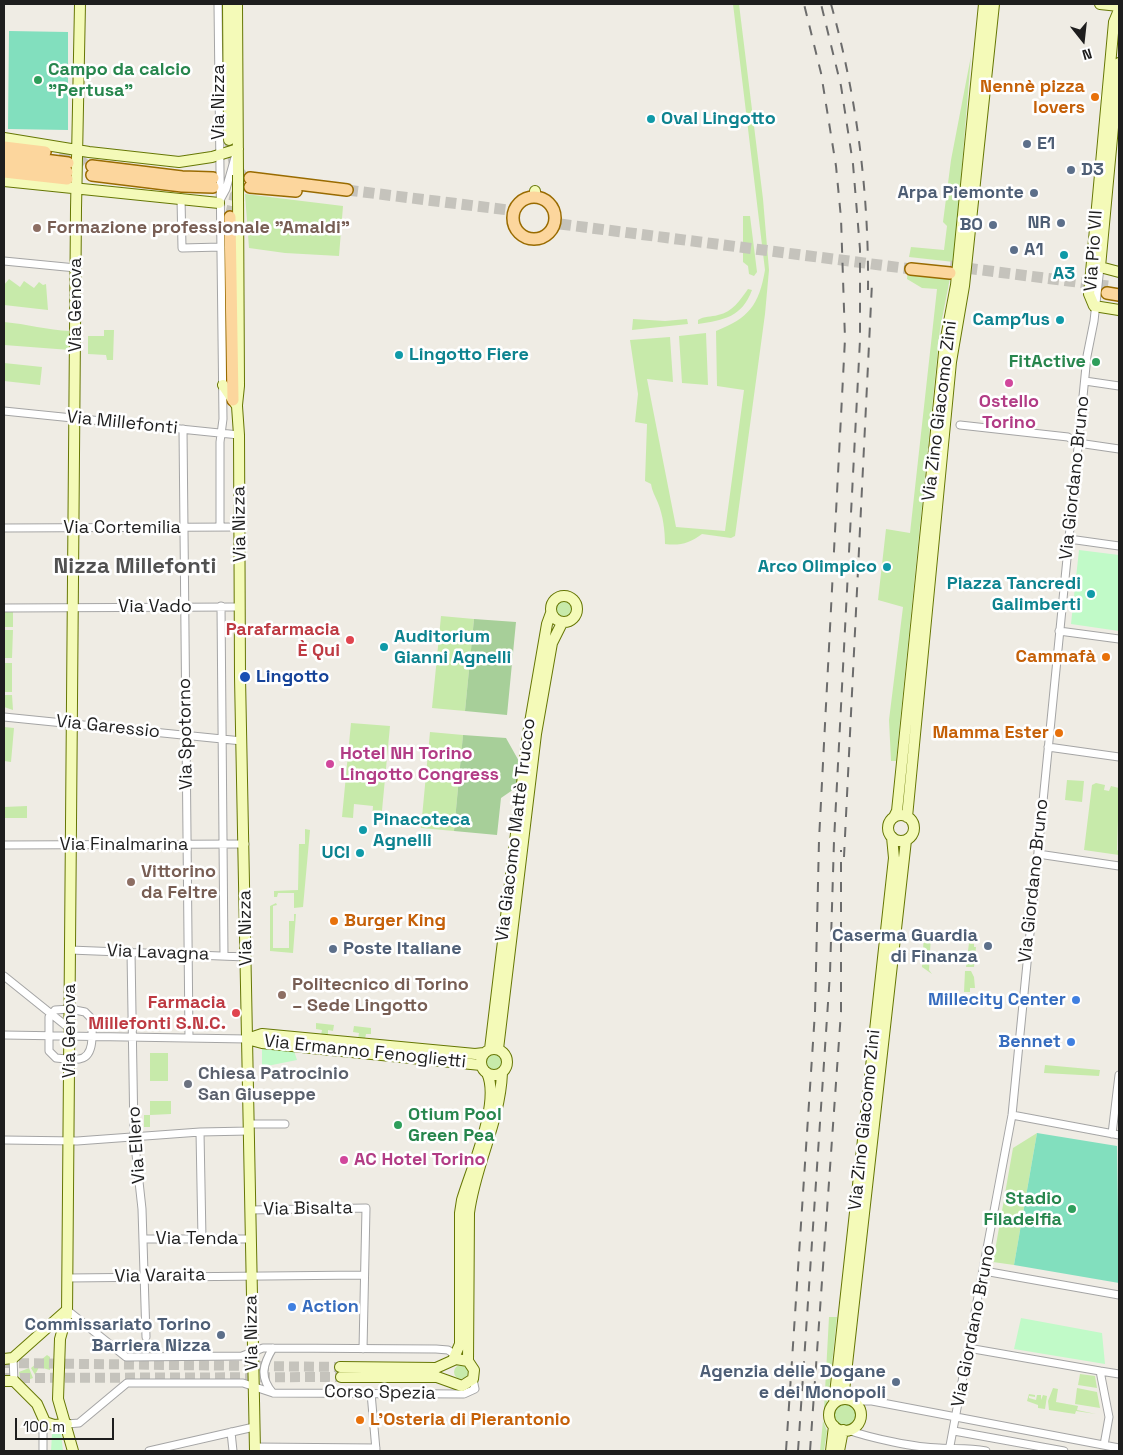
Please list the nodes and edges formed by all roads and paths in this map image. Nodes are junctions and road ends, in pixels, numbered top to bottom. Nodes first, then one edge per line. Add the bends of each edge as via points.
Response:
1 (80, 4) edge
2 (218, 4) edge
3 (228, 4) edge
4 (237, 4) edge
5 (984, 4) edge
6 (994, 4) edge
7 (1100, 4) edge
8 (1119, 6) edge
9 (1119, 10) edge
10 (1119, 63) edge
11 (4, 138) edge
12 (1116, 139) edge
13 (229, 140) tunnel mouth
14 (4, 147) edge
15 (238, 149) junction
16 (78, 150) junction
17 (4, 155) edge
18 (59, 155) tunnel mouth
19 (220, 155) junction
20 (4, 164) edge
21 (68, 171) junction
22 (92, 171) tunnel mouth
23 (4, 172) edge
24 (4, 180) edge
25 (213, 182) dead end
26 (250, 182) dead end
27 (78, 189) junction
28 (346, 194) tunnel mouth
29 (181, 198) junction
30 (219, 202) junction
31 (230, 217) tunnel mouth
32 (558, 220) joint
33 (221, 247) junction
34 (4, 261) edge
35 (911, 265) tunnel mouth
36 (1100, 267) junction
37 (76, 268) junction
38 (950, 270) tunnel mouth
39 (1119, 272) edge
40 (1112, 289) tunnel mouth
41 (1119, 295) edge
42 (1096, 307) junction
43 (1119, 310) edge
44 (1085, 381) junction
45 (223, 385) junction
46 (1119, 386) edge
47 (235, 403) junction
48 (4, 411) edge
49 (75, 418) junction
50 (960, 425) dead end
51 (182, 429) junction
52 (221, 434) junction
53 (239, 435) junction
54 (1078, 443) junction
55 (1119, 449) edge
56 (220, 527) junction
57 (240, 527) junction
58 (4, 528) edge
59 (74, 528) junction
60 (184, 528) junction
61 (1069, 539) junction
62 (1119, 546) edge
63 (184, 606) junction
64 (221, 606) junction
65 (236, 606) dead end
66 (74, 607) junction
67 (4, 608) edge
68 (551, 613) junction
69 (562, 623) junction
70 (1059, 631) junction
71 (1119, 639) edge
72 (4, 717) edge
73 (72, 724) junction
74 (186, 735) junction
75 (223, 739) junction
76 (242, 740) junction
77 (1048, 747) junction
78 (1119, 757) edge
79 (894, 817) junction
80 (907, 817) junction
81 (892, 838) junction
82 (906, 840) junction
83 (187, 844) junction
84 (223, 844) junction
85 (245, 844) junction
86 (4, 845) edge
87 (71, 845) junction
88 (1038, 854) junction
89 (1119, 866) edge
90 (70, 950) junction
91 (131, 952) junction
92 (188, 954) junction
93 (224, 956) junction
94 (246, 957) junction
95 (4, 976) edge
96 (70, 1009) junction
97 (51, 1013) junction
98 (70, 1033) junction
99 (4, 1035) edge
100 (48, 1036) junction
101 (92, 1036) junction
102 (133, 1037) junction
103 (189, 1038) junction
104 (248, 1039) junction
105 (491, 1050) junction
106 (70, 1059) junction
107 (484, 1069) junction
108 (502, 1072) junction
109 (1119, 1075) edge
110 (1012, 1115) junction
111 (285, 1124) dead end
112 (249, 1127) junction
113 (200, 1132) junction
114 (1116, 1135) edge
115 (134, 1136) junction
116 (4, 1140) edge
117 (69, 1141) junction
118 (250, 1210) junction
119 (143, 1239) junction
120 (250, 1239) junction
121 (202, 1240) junction
122 (984, 1271) junction
123 (251, 1275) junction
124 (364, 1275) junction
125 (144, 1276) junction
126 (68, 1278) junction
127 (1119, 1295) edge
128 (67, 1310) junction
129 (146, 1337) tunnel mouth
130 (274, 1348) junction
131 (968, 1348) junction
132 (363, 1349) junction
133 (253, 1353) junction
134 (8, 1358) edge
135 (459, 1358) junction
136 (1100, 1371) junction
137 (341, 1372) tunnel mouth
138 (437, 1372) junction
139 (1119, 1374) edge
140 (473, 1379) junction
141 (9, 1381) edge
142 (254, 1388) junction
143 (272, 1393) junction
144 (371, 1393) junction
145 (850, 1400) junction
146 (834, 1403) junction
147 (956, 1418) junction
148 (43, 1420) junction
149 (66, 1424) junction
150 (254, 1427) junction
151 (842, 1429) junction
152 (954, 1431) junction
153 (230, 1432) junction
154 (1104, 1445) junction
155 (1119, 1448) edge
156 (254, 1449) edge
157 (949, 1449) edge
158 (376, 1450) edge
159 (43, 1451) edge
160 (73, 1451) edge
161 (149, 1451) edge
162 (233, 1451) edge
163 (830, 1451) edge
164 (839, 1451) edge
165 (986, 1451) edge
166 (1064, 1451) edge

1 - 16 street, Via Genova
2 - 19 street, Via Nizza
3 - 13 street
4 - 15 street, Via Nizza
5 - 79 street, Via Zino Giacomo Zini via 956,285 945,342 898,811
6 - 80 street, Via Zino Giacomo Zini via 964,286 951,362
7 - 8 street
9 - 42 street, Via Pio VII via 1114,22 1092,253 1090,299
10 - 12 street, Via Pio VII
11 - 16 street
12 - 36 street, Via Pio VII
14 - 18 main road
15 - 19 street
15 - 30 street, Via Nizza
15 - 47 street, Via Nizza, bridge via 239,386
16 - 19 street via 179,162
16 - 27 street, Via Genova
17 - 21 main road
19 - 30 street, Via Nizza
20 - 21 main road
21 - 23 main road
22 - 25 main road
24 - 27 street
26 - 28 main road
27 - 29 street
27 - 37 street, Via Genova
29 - 30 street
29 - 33 street via 182,248
30 - 33 street, Via Nizza
31 - 47 main road
32 - 32 main road via 548,202 535,194 520,202 510,214 520,234 531,239 546,236
33 - 45 street, Via Nizza
34 - 37 street
35 - 38 main road
36 - 39 street
36 - 42 street, Via Pio VII
37 - 49 street, Via Genova
40 - 41 main road
42 - 43 street
42 - 44 street, Via Giordano Bruno
44 - 46 street
44 - 54 street, Via Giordano Bruno
45 - 47 street, Via Nizza
45 - 52 street, Via Nizza
47 - 53 street, Via Nizza
48 - 49 street, Via Millefonti
49 - 51 street, Via Millefonti
49 - 59 street, Via Genova
50 - 54 street via 1068,437
51 - 52 street, Via Millefonti
51 - 60 street, Via Spotorno
52 - 53 street, Via Millefonti
52 - 56 street, Via Nizza
53 - 57 street, Via Nizza
54 - 55 street
54 - 61 street, Via Giordano Bruno
56 - 57 street, Via Cortemilia
56 - 60 street, Via Cortemilia
57 - 76 street, Via Nizza
58 - 59 street, Via Cortemilia
59 - 60 street, Via Cortemilia
59 - 66 street, Via Genova
60 - 63 street, Via Spotorno
61 - 62 street
61 - 70 street, Via Giordano Bruno
63 - 64 street, Via Vado
63 - 66 street, Via Vado
63 - 74 street, Via Spotorno
64 - 65 street, Via Vado
64 - 75 street
66 - 67 street
66 - 73 street, Via Genova
68 - 69 street
68 - 69 street via 552,604 559,597 574,600 578,608 576,616
68 - 105 street, Via Giacomo Mattè Trucco via 528,734
69 - 105 street, Via Giacomo Mattè Trucco via 552,643 536,734
70 - 71 street
70 - 77 street, Via Giordano Bruno
72 - 73 street, Via Garessio
73 - 74 street, Via Garessio
73 - 87 street, Via Genova
74 - 75 street, Via Garessio
74 - 83 street, Via Spotorno
75 - 76 street, Via Garessio
75 - 84 street
76 - 85 street, Via Nizza
77 - 78 street
77 - 88 street, Via Giordano Bruno
79 - 80 street
79 - 81 street via 888,827
80 - 82 street via 913,822 914,829
81 - 82 street
81 - 146 street, Via Zino Giacomo Zini via 894,858
82 - 145 street, Via Zino Giacomo Zini via 844,1391
83 - 84 street, Via Finalmarina
83 - 87 street, Via Finalmarina
83 - 92 street, Via Spotorno
84 - 85 street, Via Finalmarina
84 - 93 street
85 - 94 street, Via Nizza
86 - 87 street, Via Finalmarina
87 - 90 street, Via Genova
88 - 89 street
88 - 110 street, Via Giordano Bruno
90 - 91 street, Via Lavagna
90 - 96 street, Via Genova
91 - 92 street, Via Lavagna
91 - 102 street, Via Ellero
92 - 93 street, Via Lavagna
92 - 103 street, Via Spotorno
93 - 94 street, Via Lavagna
94 - 104 street, Via Nizza
95 - 97 street
96 - 97 street
96 - 98 street, Via Genova
96 - 101 street via 90,1016
97 - 98 street
97 - 100 street
98 - 100 street
98 - 101 street
98 - 106 street, Via Genova
99 - 100 street
100 - 106 street via 51,1055
101 - 102 street
101 - 106 street via 90,1053 84,1058
102 - 103 street
102 - 115 street, Via Ellero
103 - 104 street
104 - 105 street, Via Ermanno Fenoglietti via 262,1034 475,1054
104 - 107 street, Via Ermanno Fenoglietti
104 - 112 street, Via Nizza
105 - 107 street
105 - 108 street via 504,1052 508,1059
106 - 117 street, Via Genova
107 - 108 street via 495,1075
107 - 135 street via 491,1085 487,1119 460,1213
108 - 135 street via 495,1121 469,1213
109 - 114 street
110 - 114 street
110 - 122 street, Via Giordano Bruno
111 - 112 street
112 - 113 street
112 - 118 street, Via Nizza
113 - 115 street
113 - 121 street
115 - 117 street
115 - 119 street, Via Ellero
116 - 117 street
117 - 126 street, Via Genova
118 - 120 street, Via Nizza
118 - 124 street, Via Bisalta via 366,1208
119 - 121 street, Via Tenda
119 - 125 street, Via Ellero
120 - 121 street, Via Tenda
120 - 123 street, Via Nizza
122 - 127 street
122 - 131 street, Via Giordano Bruno
123 - 124 street, Via Varaita
123 - 125 street, Via Varaita
123 - 133 street, Via Nizza
124 - 132 street
125 - 126 street, Via Varaita
125 - 129 street, Via Ellero
126 - 128 street, Via Genova
128 - 133 street via 126,1357 147,1354 242,1356
128 - 134 street
128 - 149 street, Via Genova via 60,1339 58,1393
130 - 132 street
130 - 133 street via 263,1348
130 - 143 street via 264,1362 265,1381
131 - 136 street
131 - 147 street, Via Giordano Bruno
132 - 135 street via 448,1350
133 - 142 street, Via Nizza
134 - 141 street
135 - 138 street, Corso Spezia
135 - 140 street via 474,1370
136 - 139 street
136 - 154 street via 1108,1416
137 - 138 street
138 - 140 street, Corso Spezia via 458,1386
140 - 144 street, Corso Spezia via 475,1389 464,1394
141 - 148 street via 37,1404
142 - 143 street, Corso Spezia
142 - 149 street, Corso Spezia via 238,1382 126,1383 79,1423
142 - 150 street, Via Nizza
143 - 144 street, Corso Spezia
144 - 158 street
145 - 146 street
145 - 147 street via 872,1401
145 - 151 street via 859,1408 860,1418 856,1426
146 - 151 street via 829,1412
147 - 152 street, Via Giordano Bruno
147 - 154 street
148 - 149 street via 51,1425
148 - 159 street
149 - 160 street, Via Genova
150 - 153 street
150 - 156 street, Via Nizza
151 - 157 street via 863,1436
151 - 163 street
151 - 164 street
152 - 157 street, Via Giordano Bruno
152 - 166 street
153 - 161 street
153 - 162 street
154 - 155 street
156 - 158 street
157 - 165 street via 961,1447

